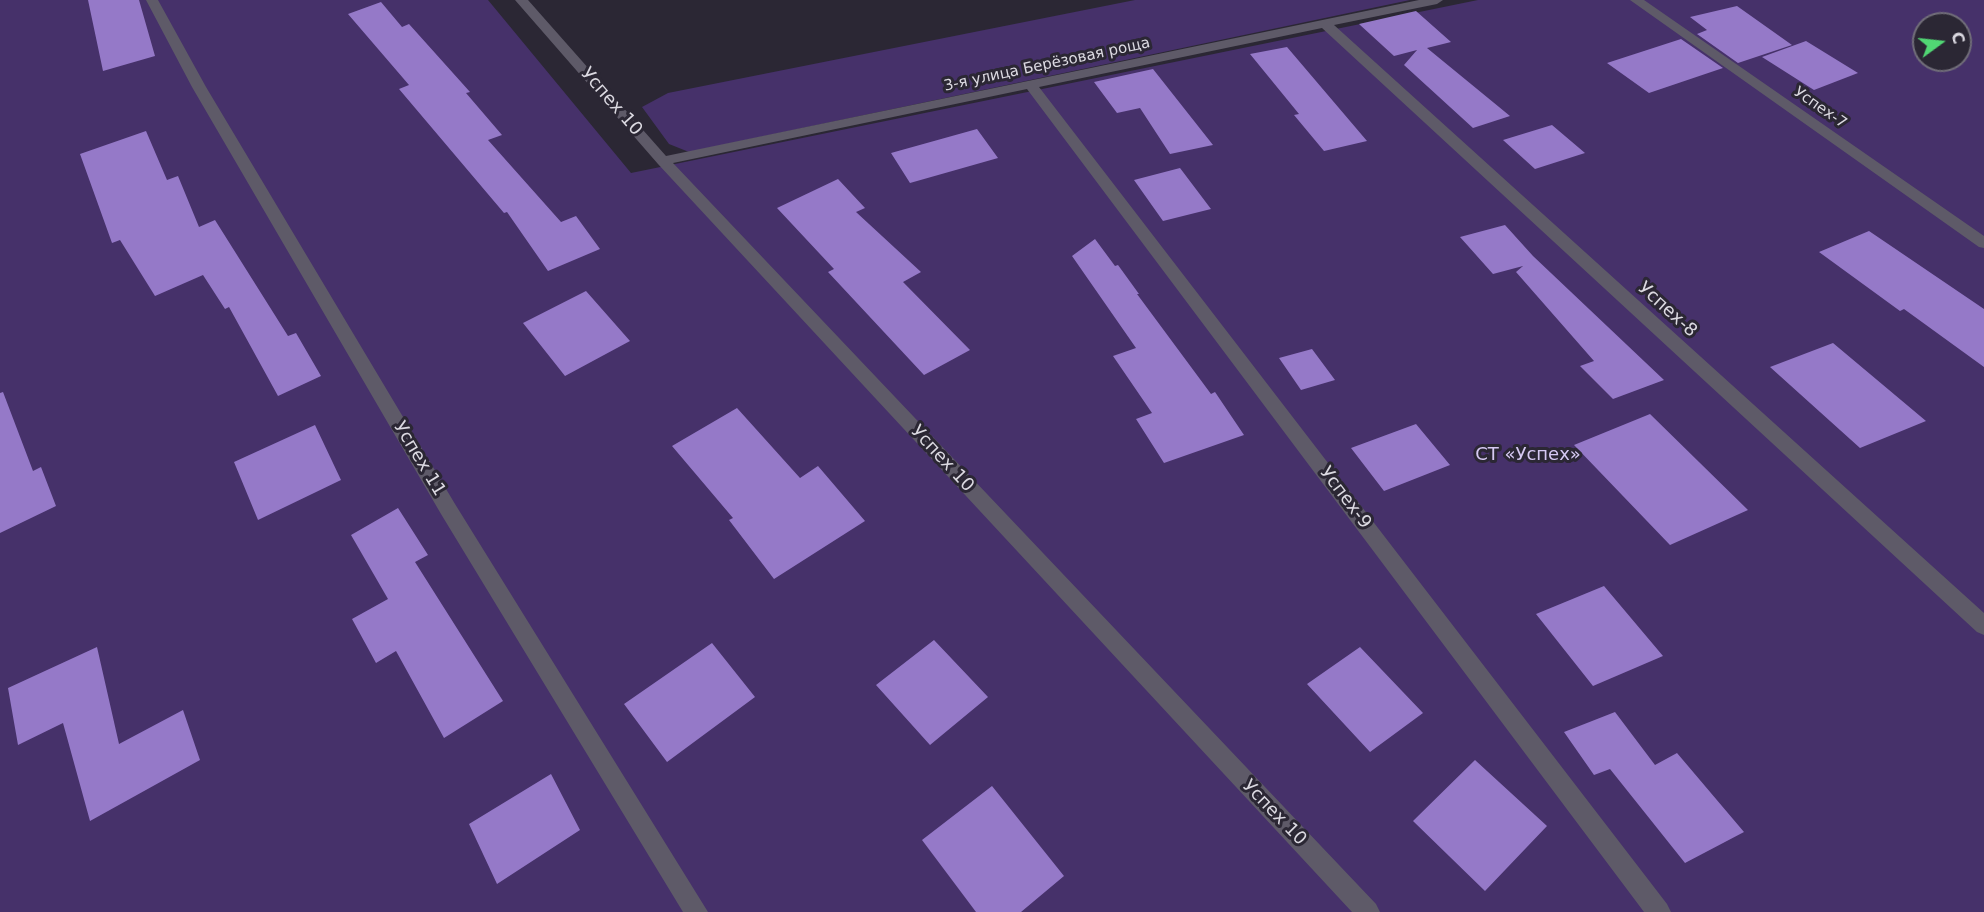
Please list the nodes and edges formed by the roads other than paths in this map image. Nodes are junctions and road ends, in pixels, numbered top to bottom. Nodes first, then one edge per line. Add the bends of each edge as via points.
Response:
1 (152, 0) edge
2 (521, 0) edge
3 (1437, 0) edge
4 (1636, 0) edge
5 (1324, 23) junction
6 (1031, 85) junction
7 (663, 161) junction
8 (1984, 243) edge
9 (1984, 626) edge
10 (696, 912) edge
11 (1368, 912) edge
12 (1659, 912) edge

1 - 10 street, Успех 11 via 205,98 448,509
2 - 7 street, Успех 10
3 - 5 street, 3-я улица Берёзовая роща
4 - 8 street, Успех-7
5 - 6 street, 3-я улица Берёзовая роща
5 - 9 street, Успех-8
6 - 7 street, 3-я улица Берёзовая роща
6 - 12 street, Успех-9
7 - 11 street, Успех 10

